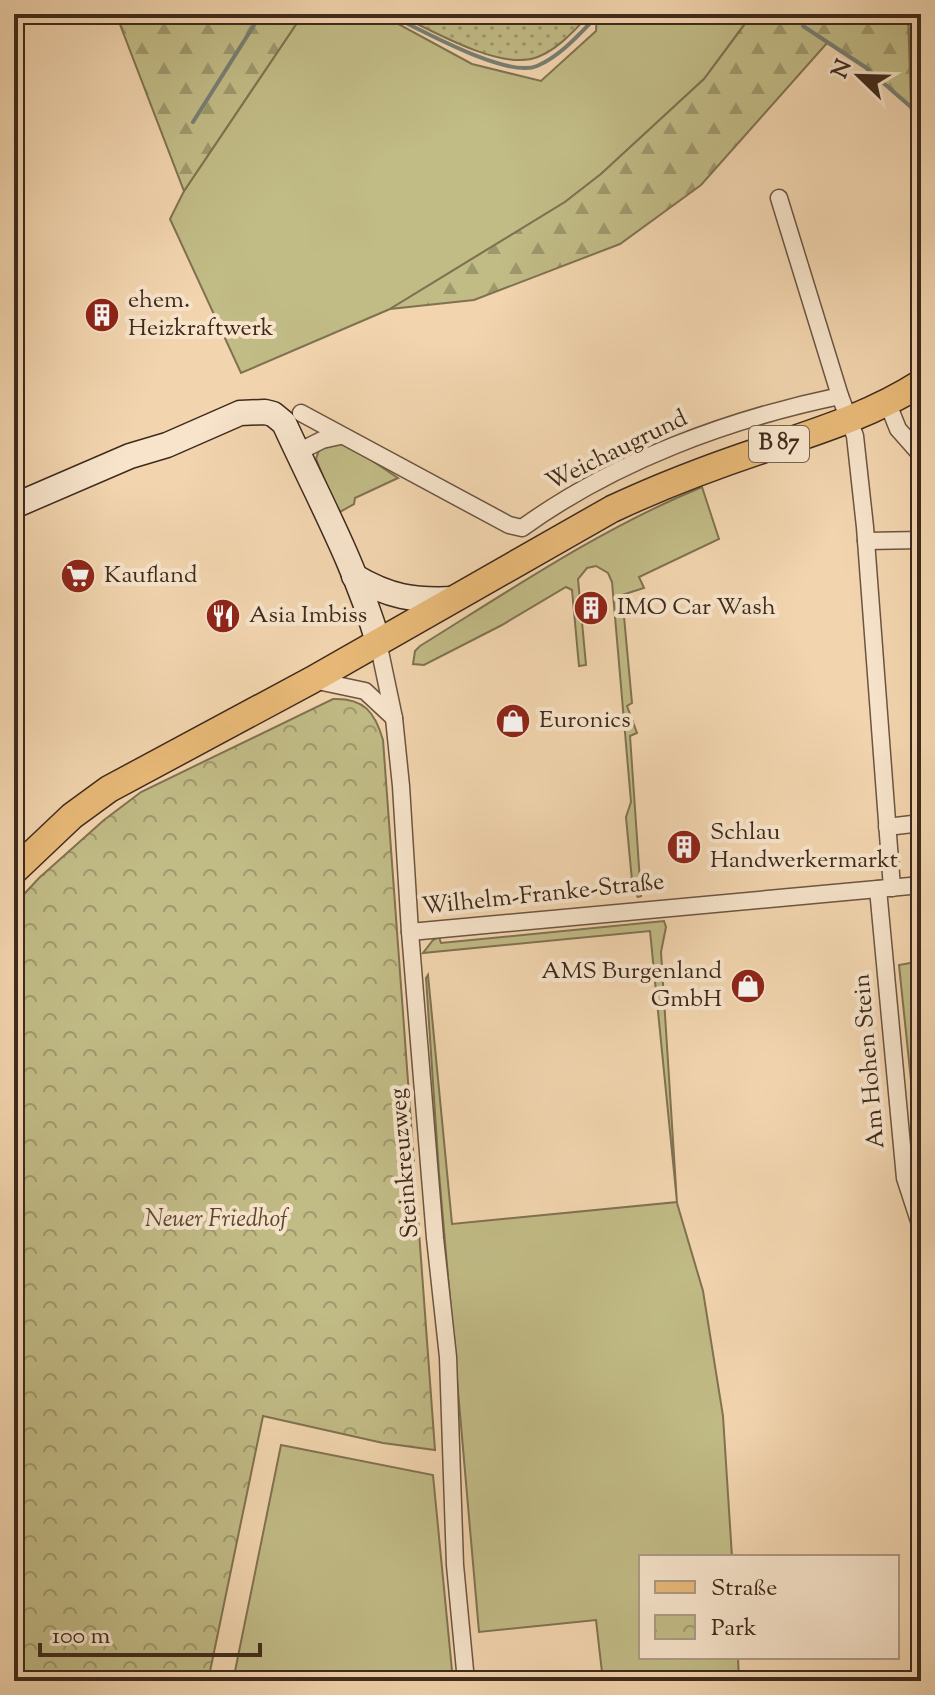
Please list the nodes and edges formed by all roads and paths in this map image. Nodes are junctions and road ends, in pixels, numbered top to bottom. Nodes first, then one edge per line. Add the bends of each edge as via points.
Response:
1 (779, 198) dead end
2 (921, 383) edge
3 (888, 404) junction
4 (845, 408) junction
5 (301, 413) dead end
6 (340, 436) junction
7 (298, 452) junction
8 (921, 455) edge
9 (14, 506) edge
10 (921, 540) edge
11 (866, 541) junction
12 (354, 576) junction
13 (454, 599) junction
14 (378, 642) junction
15 (312, 680) junction
16 (394, 718) junction
17 (921, 823) edge
18 (887, 827) junction
19 (14, 871) edge
20 (921, 885) edge
21 (885, 888) junction
22 (410, 932) junction
23 (921, 1227) edge
24 (466, 1681) edge

1 - 4 street
2 - 3 main road, B 87
3 - 4 main road, B 87
3 - 8 street via 898,429
4 - 6 street, Weichaugrund via 795,405 734,423 574,492 522,528
4 - 11 street, Am Hohen Stein via 855,436
4 - 13 main road, B 87 via 612,509
5 - 6 street, Weichaugrund
6 - 7 street
7 - 9 street via 279,418 249,411
7 - 12 street
10 - 11 street
11 - 18 street, Am Hohen Stein
12 - 13 street via 400,597
12 - 14 street
13 - 14 main road, B 87
14 - 15 main road, B 87
14 - 16 street, Steinkreuzweg
15 - 16 street via 365,691
15 - 19 main road, B 87 via 109,789
16 - 22 street, Steinkreuzweg
17 - 18 street
18 - 21 street, Am Hohen Stein
20 - 21 street, Wilhelm-Franke-Straße
21 - 22 street, Wilhelm-Franke-Straße
21 - 23 street, Am Hohen Stein via 905,1178
22 - 24 street, Steinkreuzweg via 448,1357 455,1565

